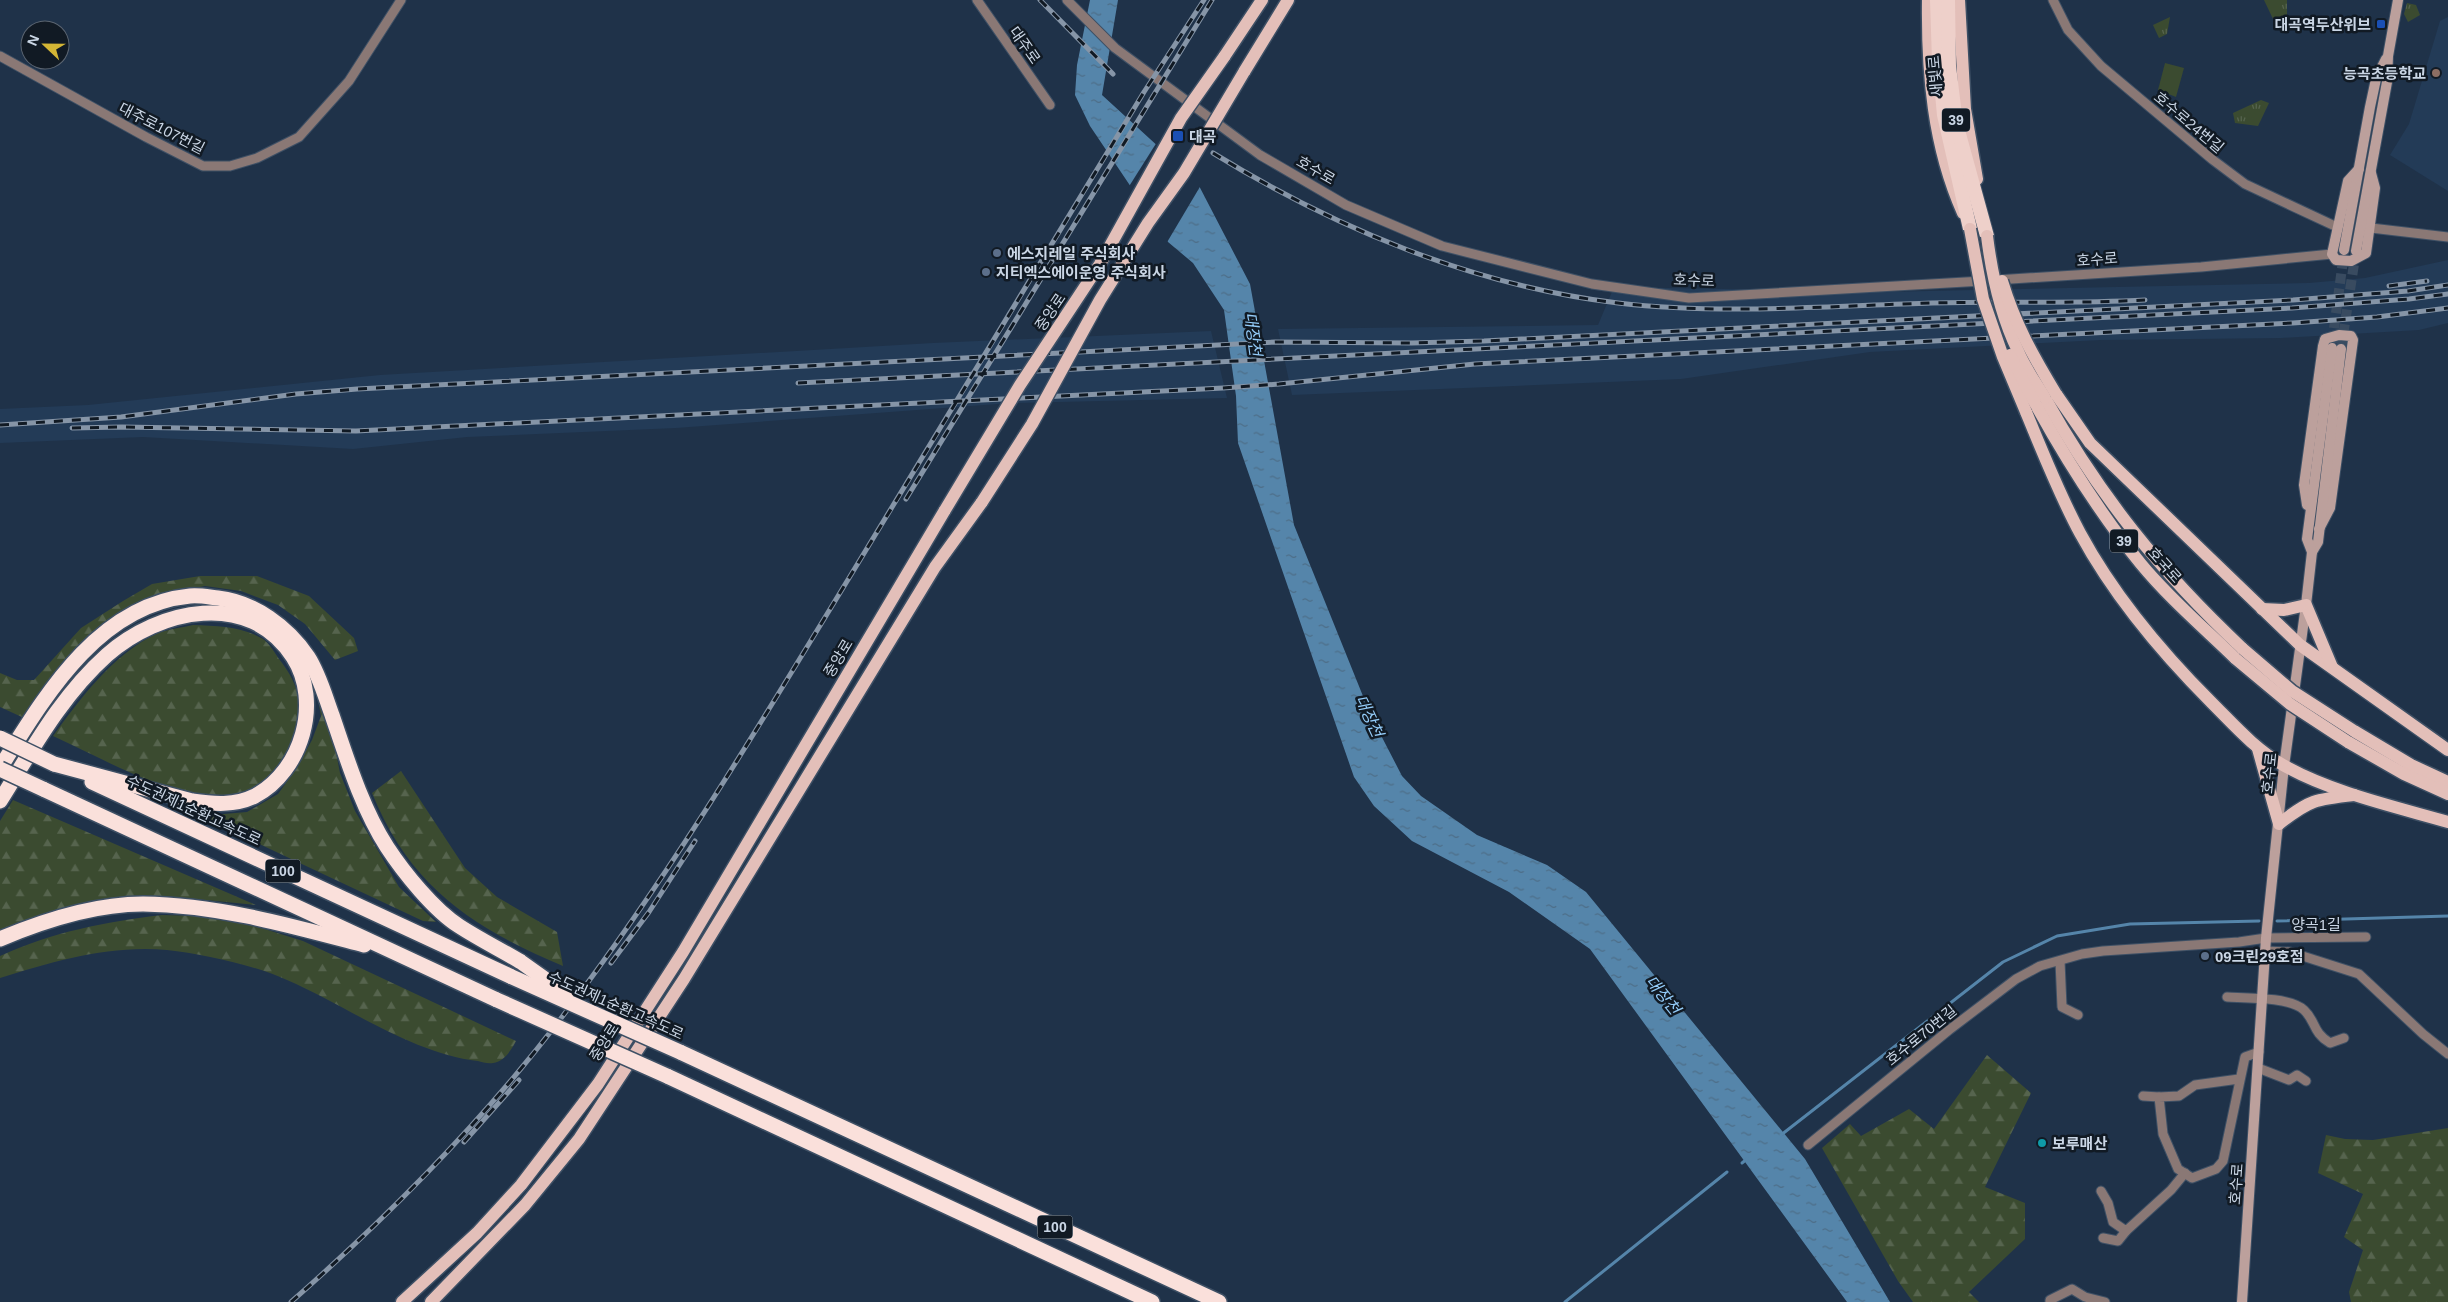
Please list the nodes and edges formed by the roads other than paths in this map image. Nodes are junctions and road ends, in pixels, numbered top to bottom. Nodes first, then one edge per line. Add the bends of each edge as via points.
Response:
1 (401, 0) edge
2 (977, 0) edge
3 (1262, 0) edge
4 (1288, 0) edge
5 (1928, 0) edge
6 (1937, 0) edge
7 (1948, 0) edge
8 (1959, 0) edge
9 (2053, 0) edge
10 (2398, 0) edge
11 (1069, 3) edge
12 (0, 56) edge
13 (2388, 56) junction
14 (1050, 105) dead end
15 (2370, 168) junction
16 (2358, 169) junction
17 (2337, 227) junction
18 (2371, 228) junction
19 (1970, 229) junction
20 (1987, 236) junction
21 (2448, 237) edge
22 (2344, 250) tunnel mouth
23 (2356, 251) tunnel mouth
24 (2332, 254) junction
25 (2041, 402) junction
26 (2309, 524) junction
27 (2320, 529) junction
28 (2312, 552) junction
29 (2306, 605) junction
30 (2262, 609) junction
31 (2300, 645) junction
32 (2239, 654) junction
33 (2332, 667) junction
34 (0, 738) edge
35 (2258, 749) junction
36 (2448, 750) edge
37 (54, 764) junction
38 (2284, 766) junction
39 (0, 768) edge
40 (2448, 782) edge
41 (2448, 794) edge
42 (2359, 795) junction
43 (0, 801) edge
44 (2448, 822) edge
45 (2279, 824) junction
46 (2366, 937) dead end
47 (2266, 938) junction
48 (0, 939) edge
49 (2265, 951) junction
50 (403, 956) junction
51 (2060, 961) junction
52 (2227, 997) dead end
53 (2262, 999) junction
54 (594, 1014) junction
55 (2078, 1015) dead end
56 (2344, 1038) dead end
57 (2259, 1052) junction
58 (2448, 1054) edge
59 (2258, 1068) junction
60 (2239, 1078) junction
61 (2306, 1081) dead end
62 (2143, 1096) dead end
63 (2159, 1097) junction
64 (1808, 1145) dead end
65 (2185, 1173) junction
66 (2101, 1191) dead end
67 (2126, 1231) junction
68 (2103, 1238) dead end
69 (402, 1302) edge
70 (431, 1302) edge
71 (1152, 1302) edge
72 (1219, 1302) edge
73 (2050, 1302) edge
74 (2106, 1302) edge
75 (2242, 1302) edge

1 - 12 street, 대주로107번길 via 349,81 299,136 257,158 230,166 203,166
2 - 14 street, 대주로
3 - 69 main road, 중앙로, bridge via 1181,118 1100,264 1016,392 688,944 598,1084 521,1185 477,1233
4 - 70 main road, bridge via 1184,173 1100,300 1032,424 935,567 684,979 579,1139 525,1205
5 - 19 main road via 1927,56 1934,117 1952,188
6 - 19 highway, 새빛로 / 39 via 1944,115
7 - 20 highway, 새빛로 / 39 via 1949,66 1956,123
8 - 20 main road via 1965,109
9 - 17 street, 호수로24번길 via 2068,30 2101,66 2212,160 2245,184
10 - 13 main road
11 - 24 street, 호수로 via 1115,48 1260,155 1346,204 1442,246 1592,284 1689,298 2201,267
13 - 15 main road via 2387,82
13 - 16 main road via 2376,80
15 - 18 main road via 2375,188
15 - 23 main road
16 - 17 main road via 2348,181
16 - 22 main road
17 - 24 main road
18 - 21 street
18 - 24 main road via 2364,256 2346,262 2336,260
19 - 25 main road, 39, bridge via 2011,357
20 - 25 main road, 39, bridge via 1991,271 2002,314
25 - 30 main road via 2090,443
25 - 32 main road, 호국로 / 39 via 2064,456 2142,566
25 - 35 main road via 2054,480 2081,534 2125,604 2193,684
26 - 27 main road, 호수로 via 2336,349
26 - 27 main road via 2304,486 2323,346 2325,339 2352,336 2330,508
26 - 28 main road, 호수로 via 2307,539
27 - 28 main road, 호수로
28 - 29 main road, 호수로
29 - 30 main road via 2284,610
29 - 31 main road, 호수로
29 - 33 main road
30 - 31 main road
31 - 33 main road
31 - 38 main road, 호수로
32 - 40 main road, 39, bridge via 2354,731
32 - 41 main road, 39, bridge via 2290,704 2404,774
33 - 36 main road
34 - 37 highway, 수도권제1순환고속도로 / 100, bridge
35 - 38 main road
35 - 45 main road
37 - 43 highway via 192,801 214,804 237,802 255,795 273,782 288,766 299,745 306,724 302,677 294,658 282,644 266,629 246,620 224,612 180,615 157,623 108,654 79,683 62,703
37 - 54 highway, 수도권제1순환고속도로 / 100, bridge
38 - 42 main road
38 - 45 main road, 호수로
39 - 50 highway, 100, bridge
39 - 54 highway, bridge via 44,699 79,656 110,629 142,608 191,595 228,599 257,610 288,632 309,658 353,774 387,847 431,901 458,925 521,962
42 - 44 main road
42 - 45 main road via 2324,798 2303,805
45 - 47 main road, 호수로
46 - 47 street, 양곡1길
47 - 49 main road, 호수로
47 - 51 street, 호수로70번길 via 2103,951
48 - 50 highway via 62,916 142,904 243,915
49 - 53 main road, 호수로
49 - 58 street via 2290,952 2359,974
50 - 71 highway, 100, bridge
51 - 55 street via 2062,1008
51 - 64 street, 호수로70번길 via 2040,966 2016,979
52 - 53 street
53 - 56 street via 2295,1004 2305,1010 2319,1037 2330,1043
53 - 57 main road, 호수로
54 - 72 highway, 수도권제1순환고속도로 / 100, bridge
57 - 59 main road, 호수로
57 - 60 street, 호수로 via 2245,1057
59 - 61 street via 2289,1080 2298,1075
59 - 75 main road, 호수로
60 - 63 street via 2195,1085 2179,1096
60 - 65 street, 호수로 via 2223,1161 2216,1170 2192,1178
62 - 63 street
63 - 65 street via 2162,1134 2178,1169
65 - 67 street
66 - 67 street via 2113,1222
67 - 68 street via 2118,1241
73 - 74 street via 2072,1289 2085,1297

